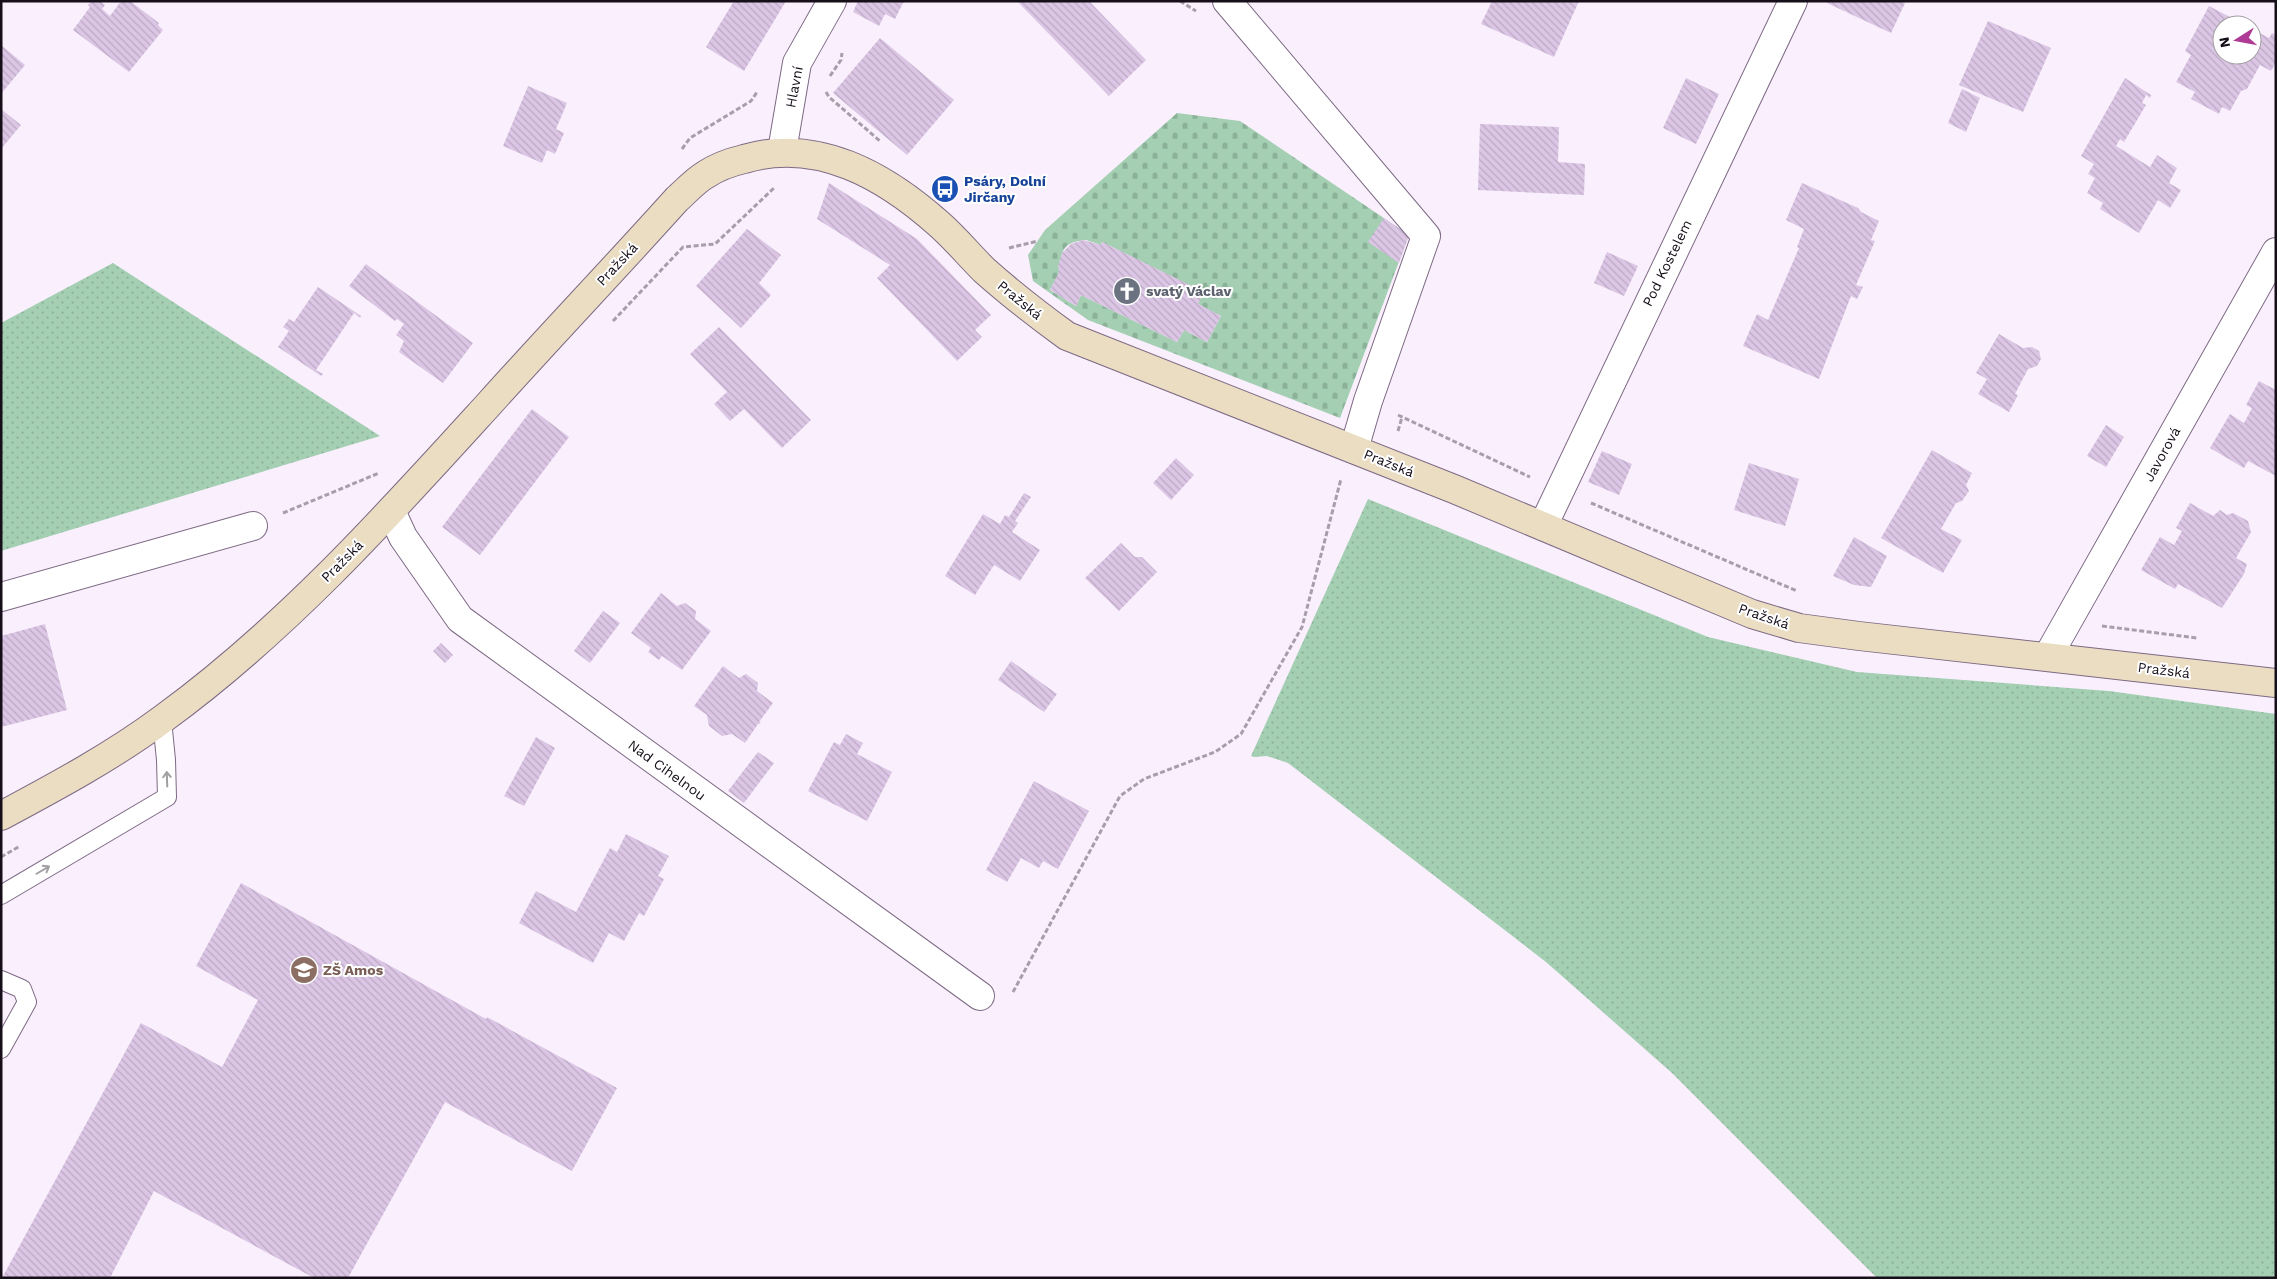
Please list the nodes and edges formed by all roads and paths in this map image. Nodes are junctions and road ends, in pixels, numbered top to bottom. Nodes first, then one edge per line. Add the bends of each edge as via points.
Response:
1 (832, 1) edge
2 (1180, 1) edge
3 (1227, 1) edge
4 (1793, 1) edge
5 (1200, 14) dead end
6 (842, 51) dead end
7 (828, 80) dead end
8 (823, 87) dead end
9 (880, 142) dead end
10 (782, 151) junction
11 (1038, 241) dead end
12 (1005, 249) dead end
13 (2276, 252) edge
14 (610, 323) dead end
15 (1368, 401) junction
16 (1402, 417) junction
17 (1354, 449) junction
18 (1388, 462) junction
19 (386, 470) dead end
20 (1351, 481) dead end
21 (1559, 490) junction
22 (391, 510) junction
23 (253, 526) joint
24 (1543, 526) junction
25 (1806, 594) dead end
26 (1, 597) edge
27 (2067, 622) junction
28 (2202, 639) dead end
29 (2048, 656) junction
30 (2276, 683) edge
31 (162, 720) junction
32 (1, 816) edge
33 (1, 895) edge
34 (1, 980) edge
35 (980, 996) joint
36 (1, 1050) edge

1 - 10 street, Hlavní via 798,63
2 - 5 path
3 - 15 street via 1426,236
4 - 21 street, Pod Kostelem
6 - 7 path via 841,60
8 - 9 path via 829,97
10 - 14 path via 787,175 715,244 683,247
10 - 17 main road, Pražská via 824,156 881,181 939,224 1031,311 1067,336
10 - 22 main road, Pražská via 732,162 706,174 676,199
11 - 12 path
13 - 27 street, Javorová
15 - 16 path
15 - 17 street
16 - 18 path
16 - 21 path
17 - 18 main road, Pražská
18 - 24 main road, Pražská
19 - 23 path
20 - 35 path via 1341,478 1302,627 1241,734 1215,752 1144,780 1120,796 1007,1004 995,1004
21 - 24 street, Pod Kostelem
21 - 25 path
22 - 31 main road, Pražská via 254,645
22 - 35 street, Nad Cihelnou via 403,537 460,619
23 - 26 street
24 - 29 main road, Pražská via 1752,614 1800,628
27 - 28 path
27 - 29 street, Javorová
29 - 30 main road, Pražská
31 - 32 main road, Pražská via 100,760
33 -> 31 lane via 168,798
34 - 36 lane via 22,990 27,1002

